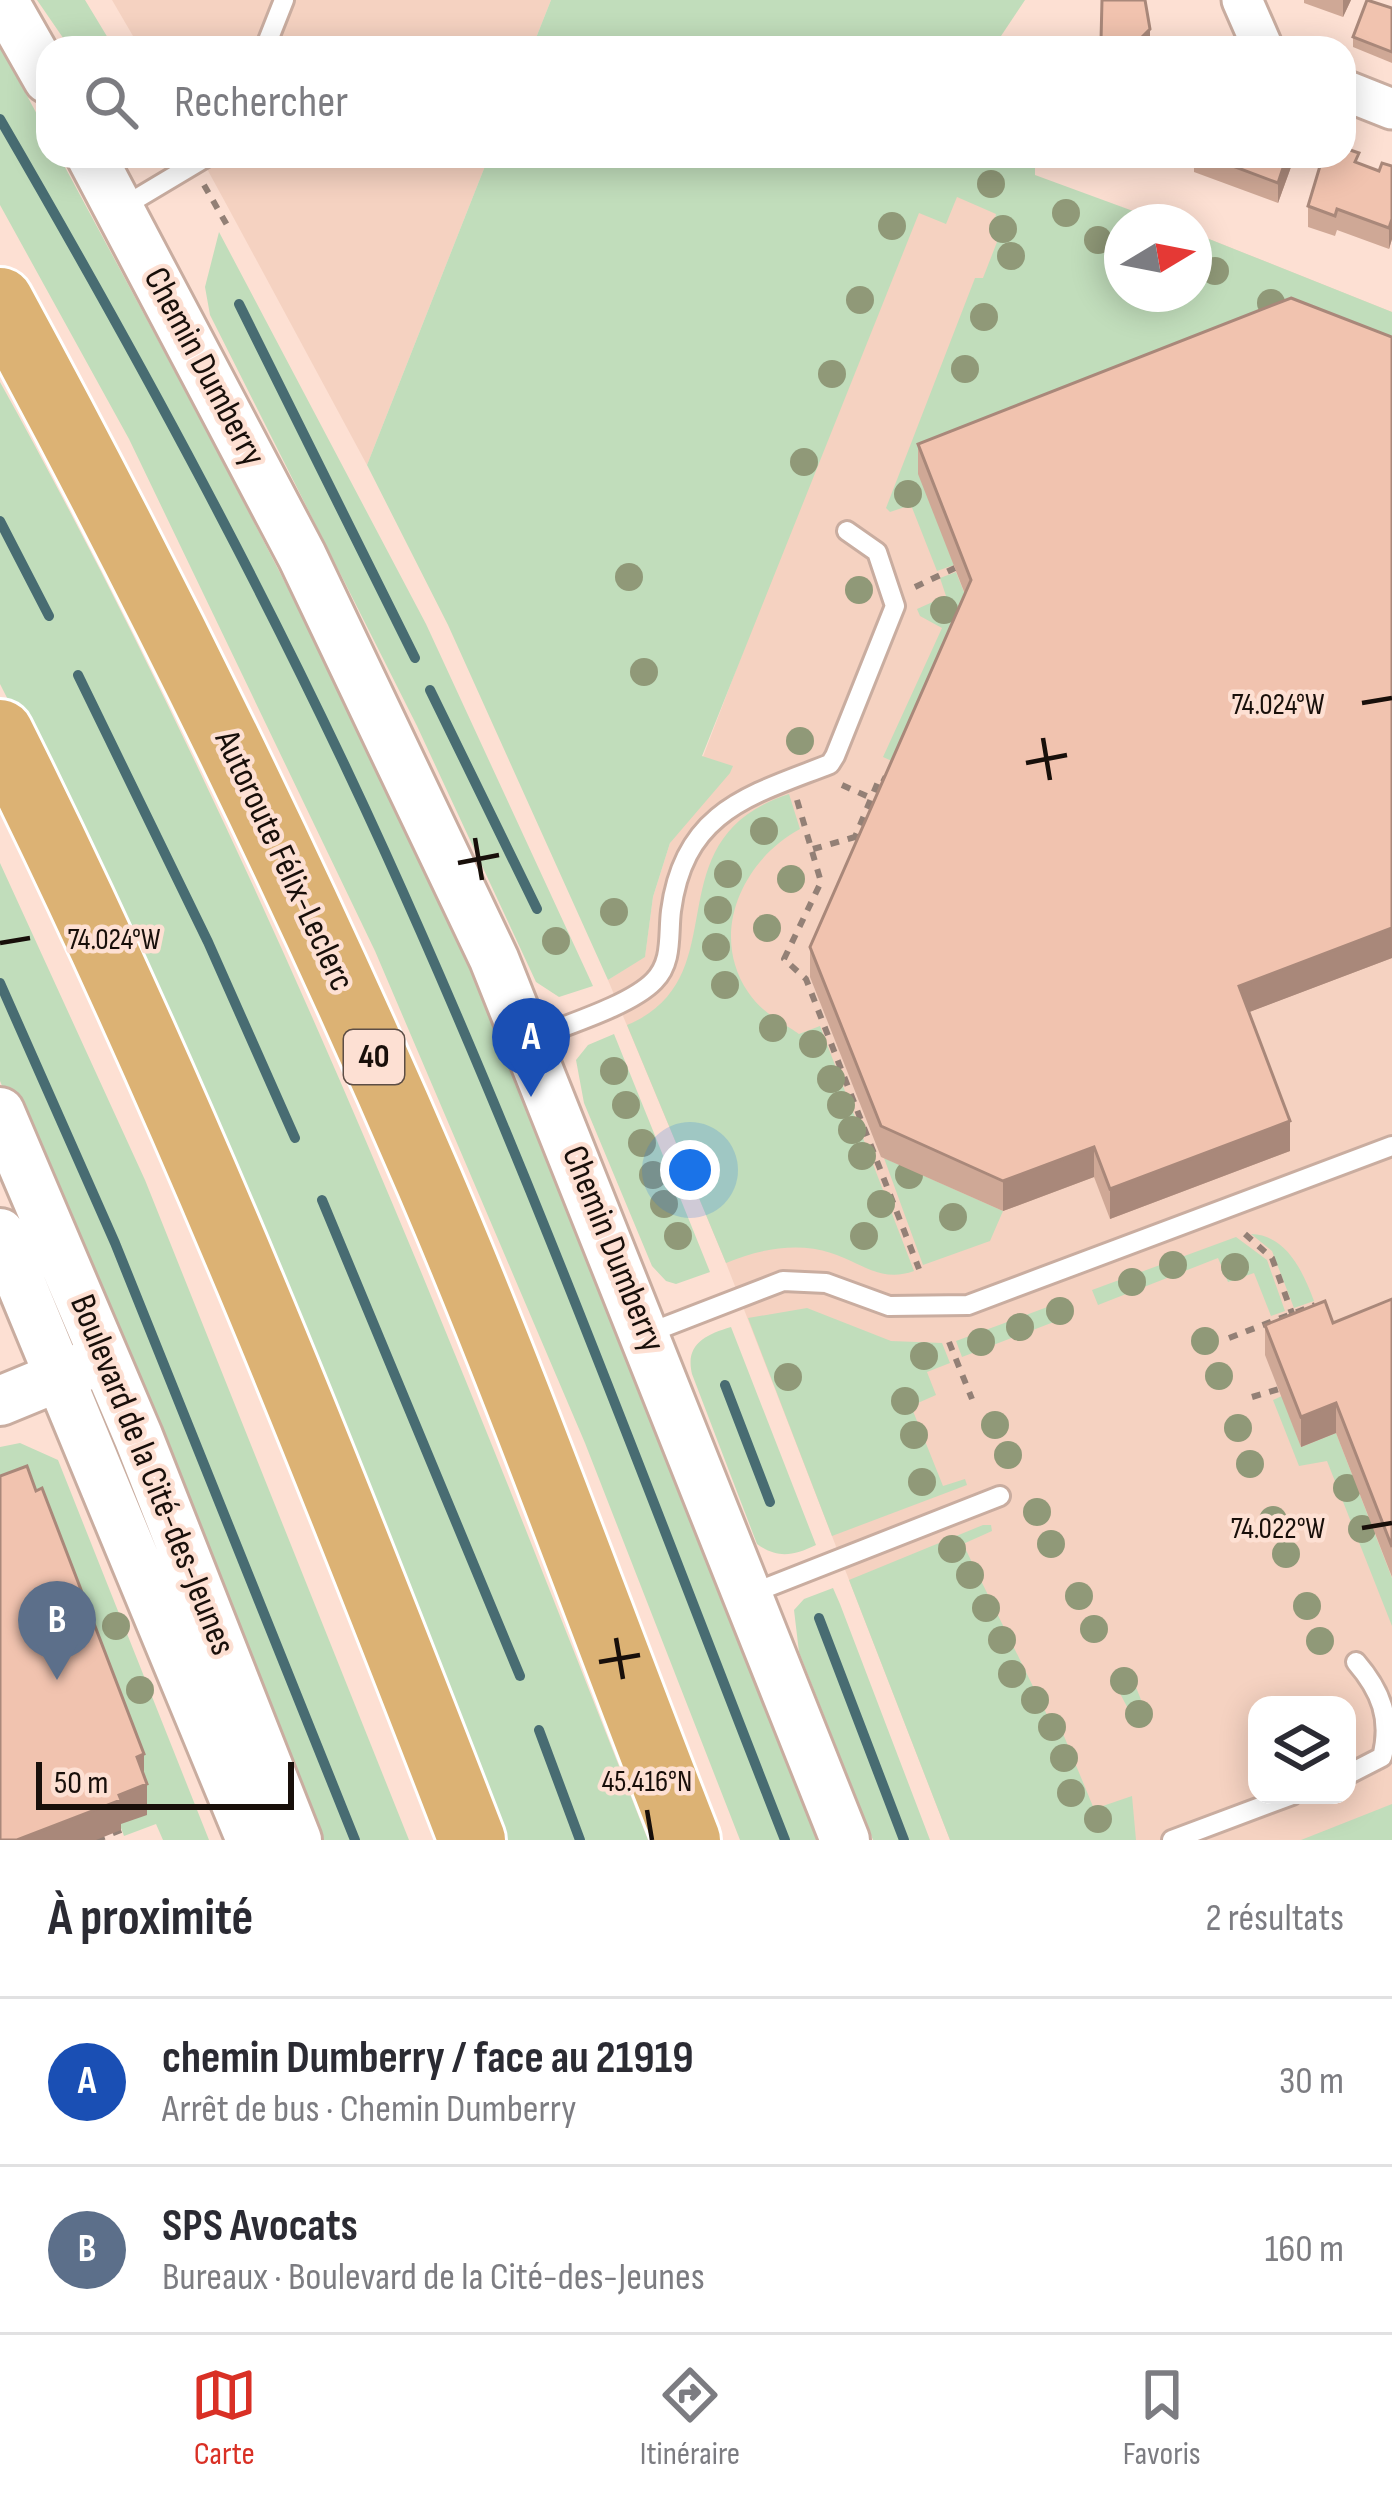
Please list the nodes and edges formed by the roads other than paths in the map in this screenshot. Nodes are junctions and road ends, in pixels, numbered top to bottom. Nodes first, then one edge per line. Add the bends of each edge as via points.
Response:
1 (2, 0) edge
2 (284, 0) edge
3 (1242, 0) edge
4 (270, 36) edge
5 (1258, 36) edge
6 (36, 58) edge
7 (1356, 95) edge
8 (1392, 109) edge
9 (98, 168) edge
10 (188, 168) edge
11 (121, 208) junction
12 (0, 301) edge
13 (847, 531) dead end
14 (0, 733) edge
15 (529, 1040) junction
16 (0, 1112) edge
17 (1392, 1146) edge
18 (0, 1233) edge
19 (646, 1334) junction
20 (106, 1358) junction
21 (61, 1377) junction
22 (0, 1402) edge
23 (1000, 1496) dead end
24 (750, 1594) junction
25 (1356, 1662) dead end
26 (1390, 1747) edge
27 (1356, 1770) edge
28 (1268, 1804) edge
29 (250, 1840) edge
30 (297, 1840) edge
31 (472, 1840) edge
32 (687, 1840) edge
33 (845, 1840) edge
34 (1172, 1840) edge

1 - 6 street
2 - 4 lane
3 - 5 street
7 - 8 street
9 - 11 street, Chemin Dumberry
10 - 11 lane
11 - 15 street, Chemin Dumberry via 374,703
12 - 32 highway, Autoroute Félix-Leclerc / 40 via 205,692 352,1004
13 - 15 lane via 877,552 895,606 835,756 757,788 706,830 682,869 657,978
14 - 31 highway via 246,1266
15 - 19 street, Chemin Dumberry
16 - 20 street, Boulevard de la Cité-des-Jeunes
17 - 19 lane via 968,1305 889,1306 826,1283 783,1281
18 - 21 street, Boulevard de la Cité-des-Jeunes
19 - 24 street, Chemin Dumberry
20 - 21 street
20 - 30 street, Boulevard de la Cité-des-Jeunes
21 - 22 street
21 - 29 street, Boulevard de la Cité-des-Jeunes
23 - 24 lane
24 - 33 street, Chemin Dumberry
25 - 26 lane via 1383,1702
26 - 27 lane
28 - 34 lane

